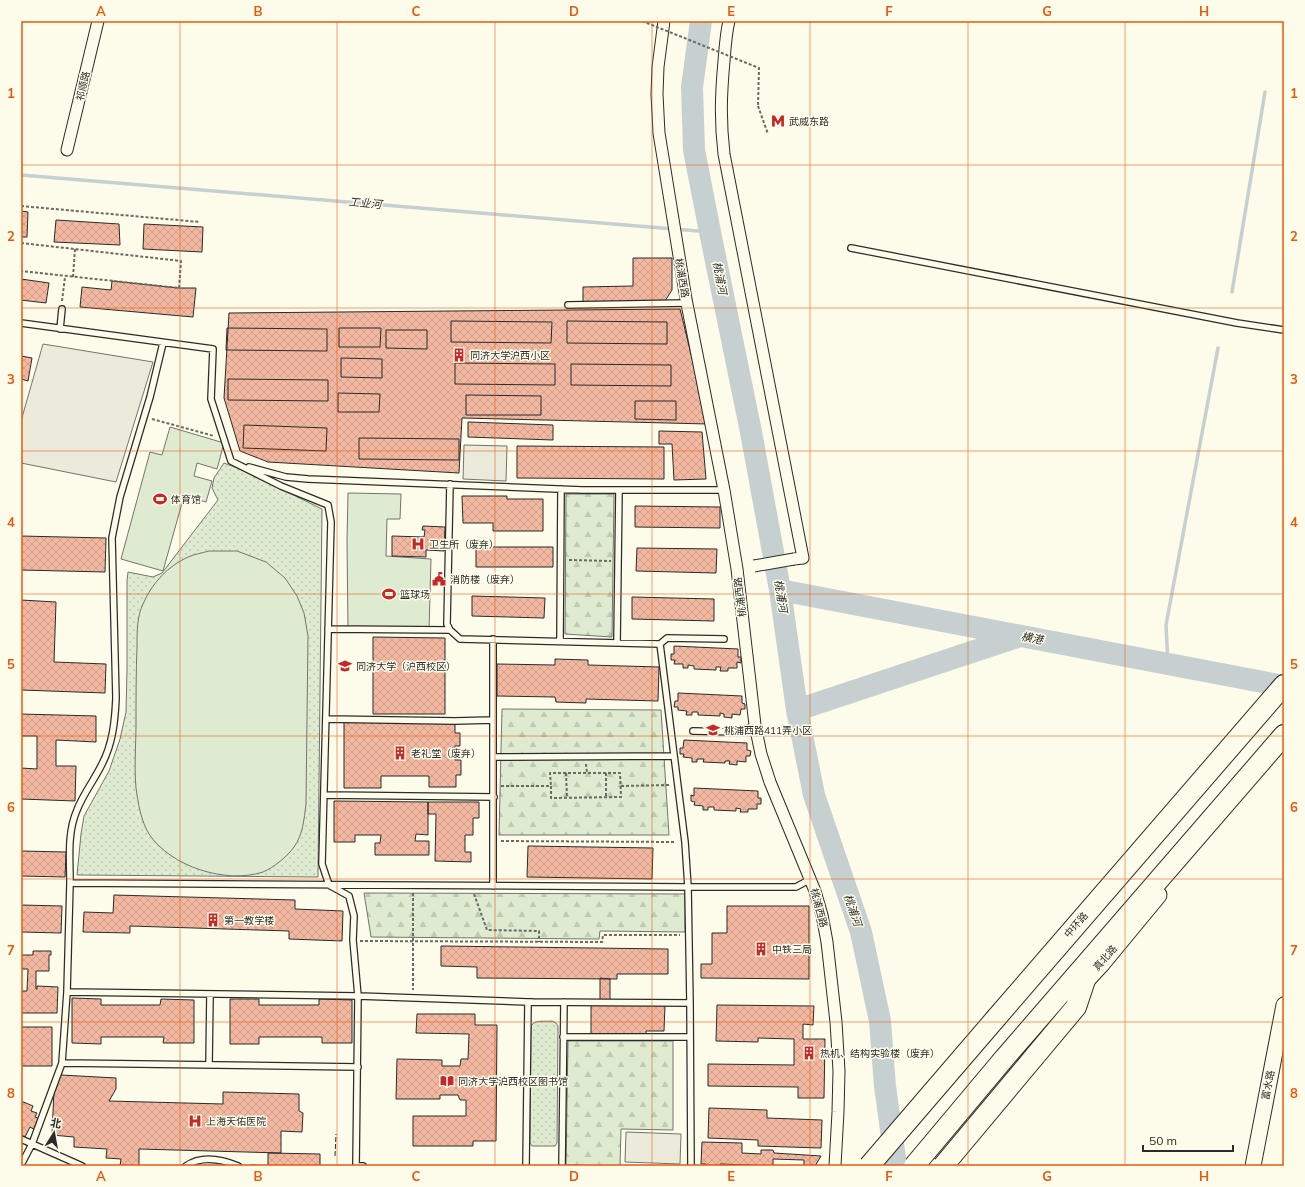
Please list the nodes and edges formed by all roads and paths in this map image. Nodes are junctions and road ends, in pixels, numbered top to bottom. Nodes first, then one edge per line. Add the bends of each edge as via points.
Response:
1 (98, 21) edge
2 (642, 21) edge
3 (664, 21) edge
4 (729, 21) edge
5 (768, 134) dead end
6 (67, 150) dead end
7 (21, 206) edge
8 (200, 222) dead end
9 (21, 243) edge
10 (851, 248) dead end
11 (75, 249) junction
12 (21, 271) edge
13 (65, 277) junction
14 (73, 277) junction
15 (687, 303) junction
16 (568, 305) dead end
17 (62, 309) joint
18 (21, 323) edge
19 (60, 328) junction
20 (1284, 330) edge
21 (163, 343) junction
22 (144, 417) junction
23 (224, 439) junction
24 (232, 461) junction
25 (450, 484) junction
26 (561, 489) junction
27 (619, 490) junction
28 (724, 490) junction
29 (560, 560) junction
30 (618, 561) junction
31 (737, 569) junction
32 (328, 629) junction
33 (450, 630) junction
34 (493, 639) junction
35 (724, 639) dead end
36 (560, 641) junction
37 (616, 642) junction
38 (660, 644) junction
39 (1284, 676) edge
40 (1284, 685) edge
41 (326, 719) junction
42 (493, 720) junction
43 (755, 725) junction
44 (693, 730) dead end
45 (1284, 736) edge
46 (1284, 745) edge
47 (674, 756) junction
48 (493, 757) junction
49 (566, 773) junction
50 (606, 773) junction
51 (678, 784) junction
52 (494, 786) junction
53 (551, 786) junction
54 (620, 786) junction
55 (324, 795) junction
56 (494, 797) junction
57 (567, 798) junction
58 (606, 798) junction
59 (494, 841) junction
60 (685, 842) junction
61 (807, 881) dead end
62 (70, 883) junction
63 (329, 885) junction
64 (413, 885) junction
65 (470, 886) junction
66 (494, 886) junction
67 (688, 887) junction
68 (690, 935) junction
69 (353, 940) junction
70 (413, 941) junction
71 (539, 942) junction
72 (1085, 980) junction
73 (67, 992) junction
74 (210, 994) junction
75 (358, 996) junction
76 (413, 998) junction
77 (528, 1002) junction
78 (564, 1002) junction
79 (690, 1003) junction
80 (1284, 1005) edge
81 (563, 1037) junction
82 (690, 1037) junction
83 (950, 1063) dead end
84 (62, 1064) junction
85 (209, 1065) junction
86 (358, 1067) junction
87 (504, 1081) dead end
88 (527, 1082) junction
89 (21, 1139) edge
90 (32, 1144) junction
91 (940, 1157) edge
92 (21, 1165) edge
93 (82, 1166) edge
94 (186, 1166) edge
95 (238, 1166) edge
96 (356, 1166) edge
97 (363, 1166) edge
98 (526, 1166) edge
99 (562, 1166) edge
100 (691, 1166) edge
101 (834, 1166) edge
102 (870, 1166) edge
103 (914, 1166) edge
104 (922, 1166) edge
105 (1253, 1166) edge

1 - 6 street, 祁顺路
2 - 5 path, bridge via 759,68 758,106
3 - 15 street, 桃浦西路 via 658,67 659,133
4 - 31 street, bridge via 721,95 724,154 803,558
7 - 8 path
9 - 11 path
10 - 20 lane
11 - 14 path
11 - 14 path via 181,261 179,288
12 - 13 path
13 - 14 path
13 - 17 path
15 - 16 lane
15 - 28 street, 桃浦西路
17 - 19 lane
18 - 19 lane
19 - 21 lane
21 - 22 lane
21 - 23 lane via 213,349 211,399
22 - 23 path
22 - 62 lane via 120,497 112,538 115,721 103,762 77,809 71,829
23 - 24 lane
24 - 25 lane via 286,477
24 - 32 lane via 280,486 328,505 331,522
25 - 26 lane
25 - 33 lane via 447,624
26 - 27 lane
26 - 29 lane
27 - 28 lane
27 - 30 lane
28 - 31 street, 桃浦西路
29 - 30 path
29 - 36 lane
30 - 37 lane
31 - 43 street, 桃浦西路
32 - 33 lane
32 - 41 lane
33 - 34 lane via 460,638
34 - 36 lane
34 - 42 lane
35 - 38 lane via 667,638
36 - 37 lane
37 - 38 lane
38 - 47 lane
39 - 83 main road
40 - 102 highway, 中环路, bridge
41 - 42 lane
41 - 55 lane
42 - 48 lane
43 - 44 lane via 740,732
43 - 101 street, 桃浦西路 via 770,782 816,891 828,942 839,1071
45 - 103 highway, bridge
46 - 72 main road, 真北路
47 - 48 lane
47 - 51 lane
48 - 52 lane
49 - 50 path
49 - 53 path via 550,773
49 - 57 path
50 - 54 path via 620,773
50 - 58 path
51 - 54 path
51 - 60 lane
52 - 53 path
52 - 56 lane
53 - 57 path via 551,798
54 - 58 path via 621,797
55 - 56 lane
55 - 63 lane via 322,864
56 - 59 lane
57 - 58 path
59 - 60 path
59 - 66 lane
60 - 67 lane
61 - 67 lane via 796,887
62 - 63 lane
62 - 73 lane
63 - 64 lane
63 - 69 lane via 349,896 354,916
64 - 65 lane
64 - 70 path
65 - 66 lane
65 - 71 path via 487,930 539,931
66 - 67 lane
67 - 68 lane
68 - 71 path via 603,935 602,942
68 - 79 lane
69 - 70 path
69 - 75 lane
70 - 71 path
70 - 76 path
72 - 91 main road, 真北路
72 - 91 highway, bridge via 1076,1007 1035,1056
73 - 74 lane
73 - 84 lane
74 - 75 lane
74 - 85 lane
75 - 76 lane
75 - 86 lane
76 - 77 lane
77 - 78 lane
77 - 88 lane
78 - 79 lane
78 - 81 lane
79 - 82 lane
80 - 105 street, 富水路
81 - 82 lane
81 - 99 lane
82 - 100 lane
84 - 85 lane
84 - 90 lane
85 - 86 lane
86 - 96 lane
87 - 88 lane
88 - 98 lane
89 - 90 lane
90 - 92 lane
90 - 93 lane
91 - 104 main road, 真北路
94 - 95 lane via 202,1160 215,1159
96 - 97 lane

